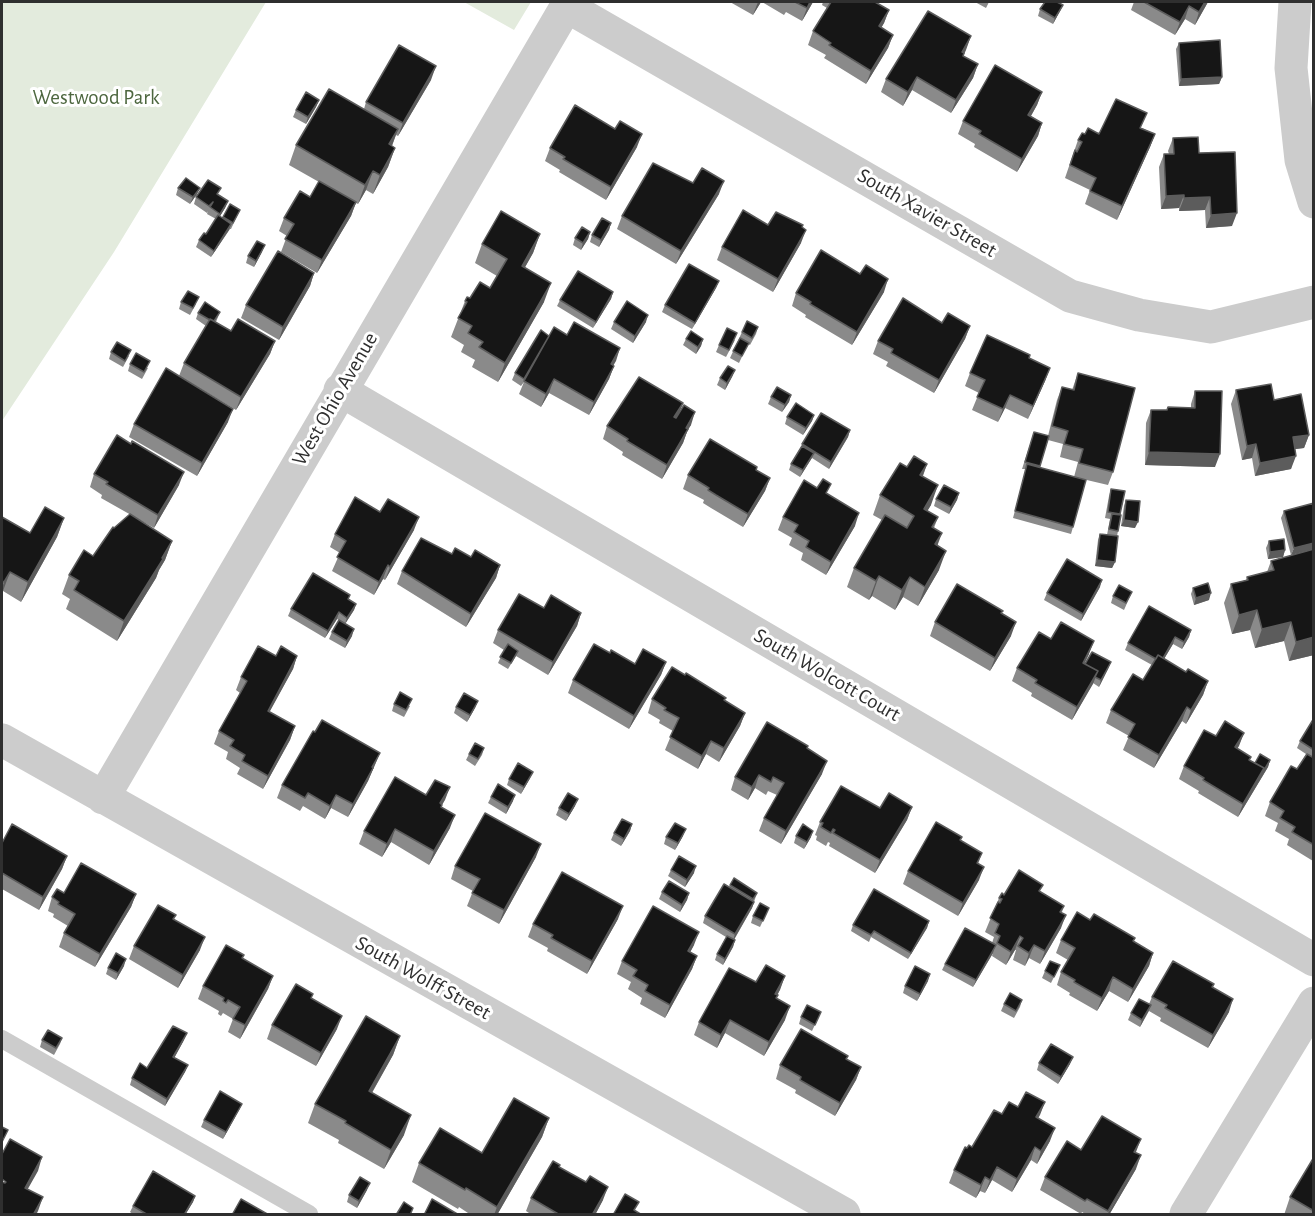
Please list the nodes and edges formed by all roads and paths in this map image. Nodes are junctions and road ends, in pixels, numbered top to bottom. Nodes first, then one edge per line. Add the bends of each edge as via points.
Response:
1 (1296, 2) edge
2 (568, 4) edge
3 (1314, 202) edge
4 (1314, 302) edge
5 (340, 390) junction
6 (2, 740) edge
7 (103, 798) junction
8 (1314, 960) edge
9 (1314, 1003) edge
10 (2, 1039) edge
11 (309, 1215) edge
12 (844, 1215) edge
13 (1186, 1215) edge

1 - 3 street via 1291,68 1301,160
2 - 4 street, South Xavier Street via 1070,296 1139,315 1211,327
2 - 5 street, West Ohio Avenue
5 - 7 street, West Ohio Avenue
5 - 8 street, South Wolcott Court
6 - 7 street, South Wolff Street
7 - 12 street, South Wolff Street
9 - 13 street
10 - 11 lane

